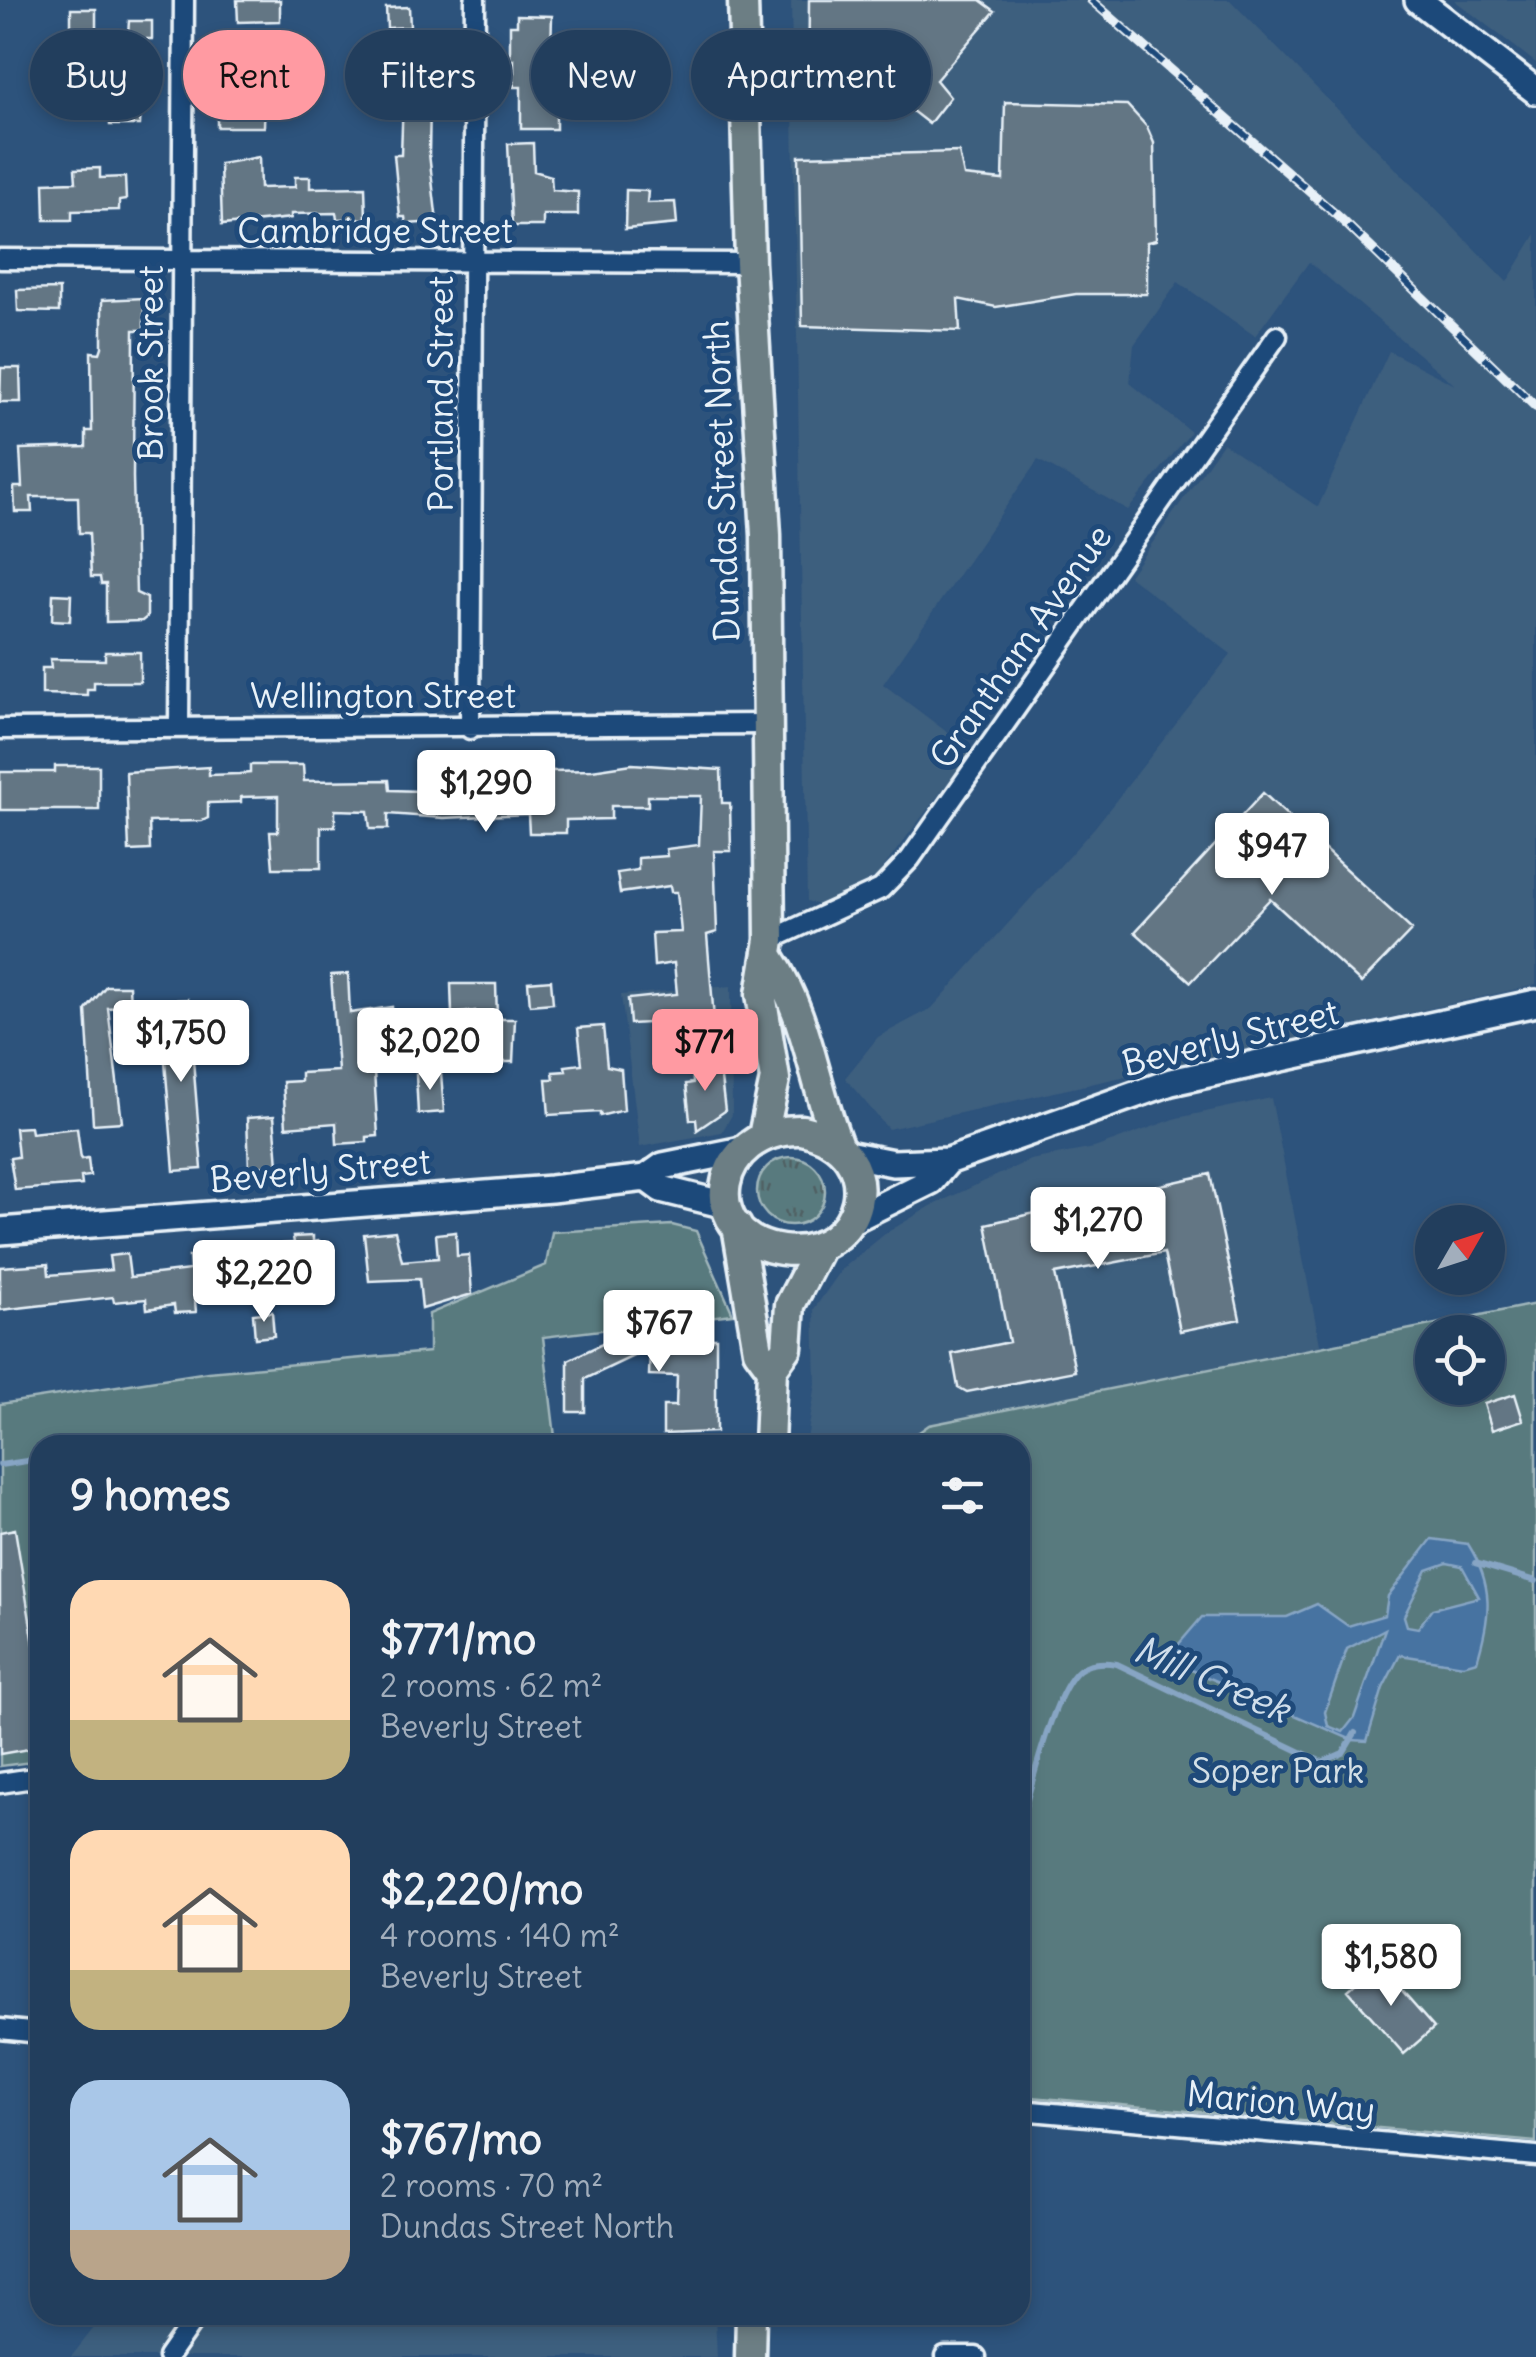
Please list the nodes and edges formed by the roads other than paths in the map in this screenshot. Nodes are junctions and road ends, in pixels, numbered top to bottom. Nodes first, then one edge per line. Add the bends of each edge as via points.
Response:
1 (184, 0) edge
2 (475, 0) edge
3 (743, 0) edge
4 (1418, 0) edge
5 (1536, 91) edge
6 (0, 259) edge
7 (184, 262) junction
8 (474, 263) junction
9 (750, 263) junction
10 (1277, 336) dead end
11 (765, 724) junction
12 (179, 727) junction
13 (0, 729) edge
14 (470, 729) junction
15 (770, 949) junction
16 (1536, 1003) edge
17 (752, 1143) junction
18 (842, 1150) junction
19 (948, 1162) junction
20 (646, 1178) junction
21 (732, 1216) junction
22 (850, 1221) junction
23 (0, 1231) edge
24 (821, 1245) junction
25 (772, 1369) junction
26 (770, 1435) edge
27 (30, 1778) edge
28 (0, 1783) edge
29 (0, 2029) edge
30 (30, 2032) edge
31 (1030, 2111) edge
32 (1536, 2156) edge
33 (190, 2325) edge
34 (750, 2325) edge
35 (168, 2357) edge
36 (750, 2357) edge
37 (945, 2357) edge
38 (976, 2357) edge

1 - 7 street, Brook Street
2 - 8 street, Portland Street
3 - 9 main road, Dundas Street North
4 - 5 street
6 - 7 street, Cambridge Street
7 - 8 street, Cambridge Street
7 - 12 street, Brook Street
8 - 9 street, Cambridge Street
8 - 14 street, Portland Street
9 - 11 main road, Dundas Street North via 766,535
10 - 15 street, Grantham Avenue via 910,859 881,889
11 - 14 street, Wellington Street
11 - 15 main road, Dundas Street North
12 - 13 street, Wellington Street
12 - 14 street, Wellington Street
15 - 17 main road, Dundas Street North via 761,994 775,1078
15 - 18 main road, Dundas Street North via 793,994 816,1087
16 - 19 street, Beverly Street via 1171,1082
17 - 18 main road via 802,1130
17 - 20 street, Beverly Street via 663,1166
17 - 21 main road via 725,1181
18 - 19 street, Beverly Street via 892,1163
18 - 22 main road via 860,1187
19 - 22 street, Beverly Street via 931,1181
20 - 21 street, Beverly Street
20 - 23 street, Beverly Street
21 - 24 main road via 757,1242 782,1250
21 - 25 main road via 758,1350
22 - 24 main road
24 - 25 main road via 790,1305 787,1348
25 - 26 main road
27 - 28 street
29 - 30 street
31 - 32 street, Marion Way
33 - 35 street
34 - 36 main road
37 - 38 street

